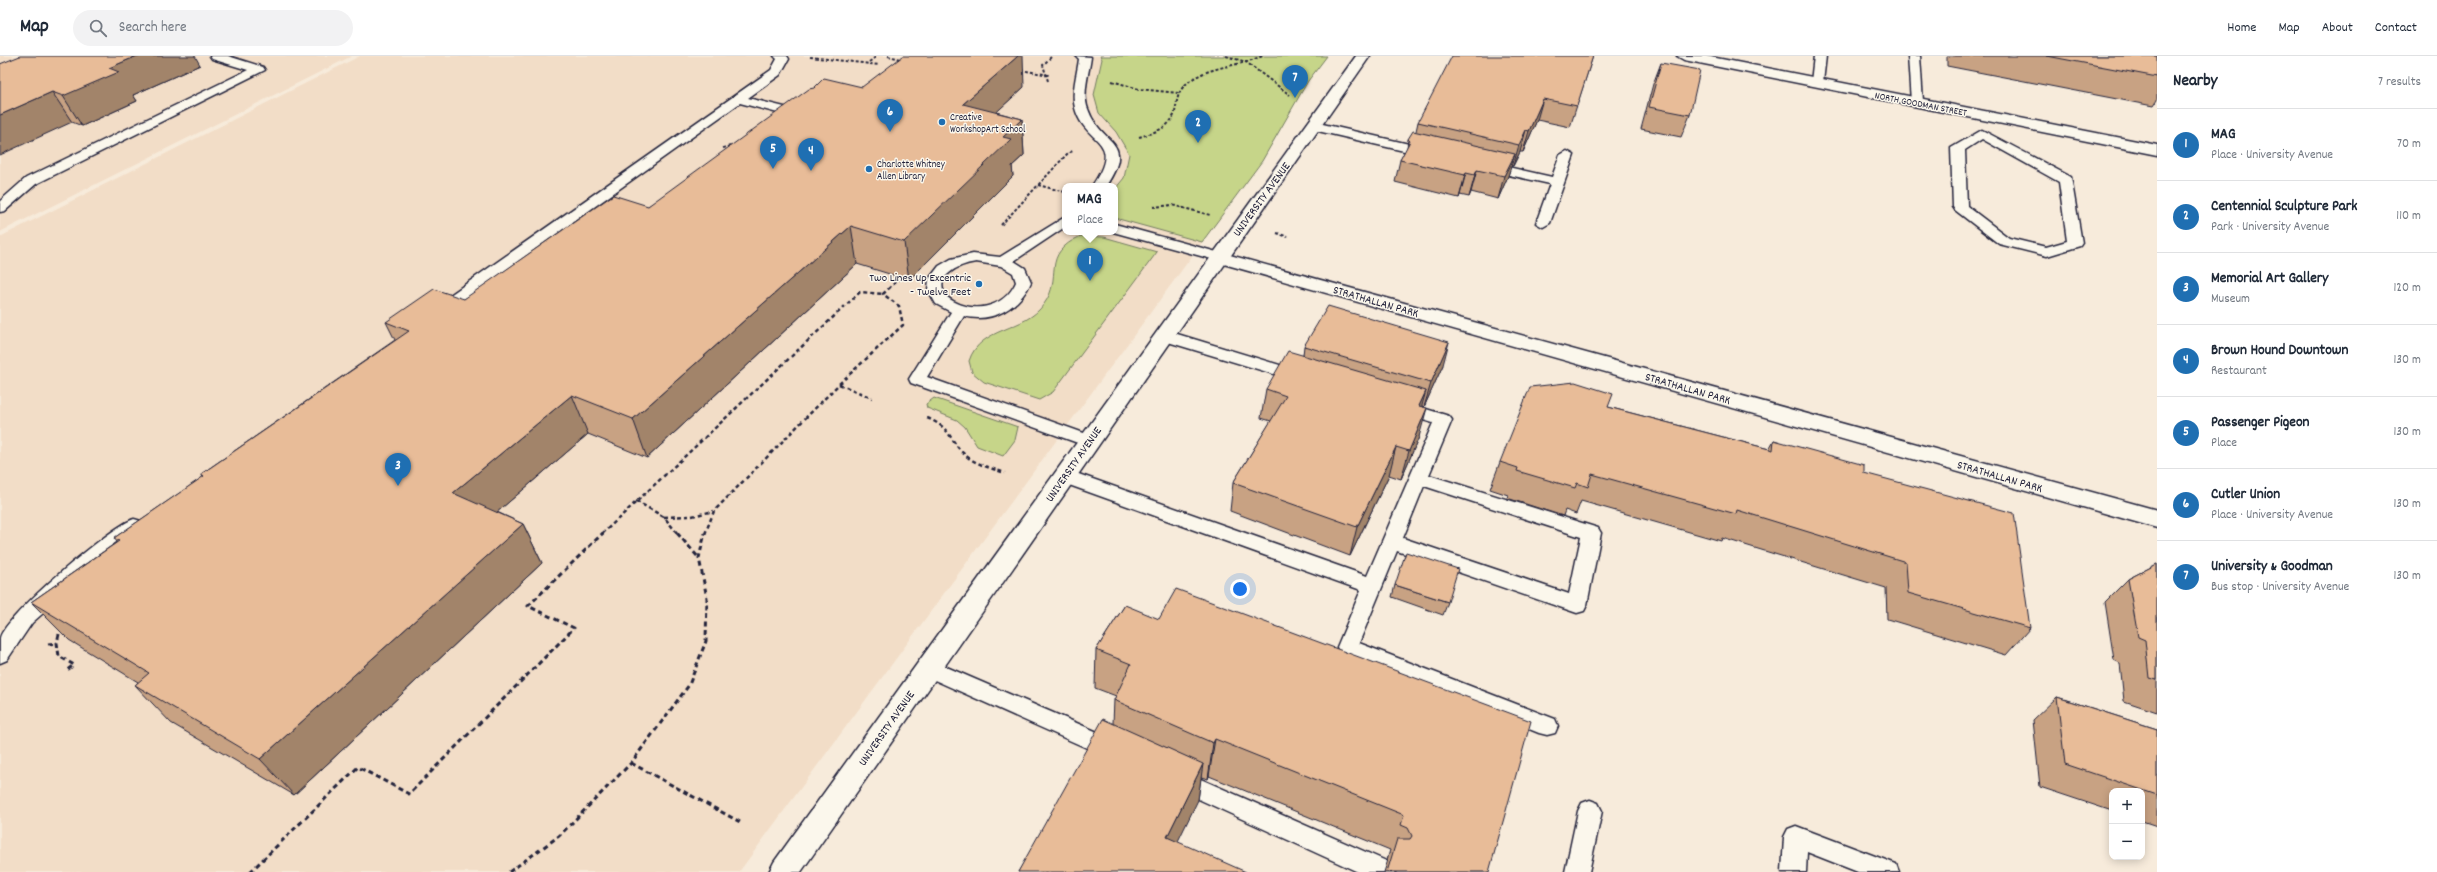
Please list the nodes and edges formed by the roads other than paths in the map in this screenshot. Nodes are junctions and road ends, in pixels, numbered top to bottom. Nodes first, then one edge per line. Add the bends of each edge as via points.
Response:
1 (216, 56) edge
2 (780, 56) edge
3 (1082, 56) edge
4 (1363, 56) edge
5 (1684, 56) edge
6 (1820, 56) edge
7 (1914, 56) edge
8 (1817, 82) junction
9 (739, 99) junction
10 (1916, 102) junction
11 (1979, 114) junction
12 (815, 119) edge
13 (1314, 126) junction
14 (1982, 134) junction
15 (2157, 150) edge
16 (1567, 155) dead end
17 (1444, 156) edge
18 (1474, 163) edge
19 (1557, 182) junction
20 (1101, 183) edge
21 (0, 208) edge
22 (1062, 223) edge
23 (1543, 223) dead end
24 (1118, 229) edge
25 (1219, 257) junction
26 (1004, 261) junction
27 (960, 310) junction
28 (426, 320) edge
29 (1164, 335) junction
30 (1320, 383) edge
31 (1389, 404) edge
32 (1089, 441) junction
33 (1064, 476) junction
34 (1419, 478) junction
35 (146, 517) edge
36 (2157, 519) edge
37 (1391, 541) junction
38 (1372, 586) junction
39 (0, 654) edge
40 (928, 668) junction
41 (1548, 726) dead end
42 (1137, 760) edge
43 (1159, 770) edge
44 (1590, 811) dead end
45 (784, 872) edge
46 (1384, 872) edge
47 (1577, 872) edge
48 (1794, 872) edge
49 (1887, 872) edge

1 - 21 lane via 259,70 31,181
2 - 9 lane via 783,59 776,72
3 - 20 lane via 1085,57 1084,69 1078,95 1082,111 1091,125 1109,142 1112,158 1107,176
4 - 13 main road, UNIVERSITY AVENUE
5 - 8 main road, NORTH GOODMAN STREET
6 - 8 lane
7 - 10 lane
8 - 10 main road, NORTH GOODMAN STREET
9 - 12 lane
9 - 28 lane
10 - 11 main road, NORTH GOODMAN STREET
11 - 14 lane
11 - 15 main road, NORTH GOODMAN STREET
13 - 17 lane
13 - 25 main road, UNIVERSITY AVENUE
14 - 14 lane via 1958,148 1960,208 2004,241 2047,252 2075,243 2066,180
16 - 19 lane
18 - 19 lane
19 - 23 lane
22 - 26 lane
24 - 25 lane
25 - 29 main road, UNIVERSITY AVENUE
25 - 36 main road, STRATHALLAN PARK
26 - 27 lane via 1015,266 1025,282 1016,299 991,311
26 - 27 lane via 976,258 962,260 940,272 934,280 934,290 938,298 947,306
27 - 32 lane via 917,379
29 - 30 lane
29 - 32 main road, UNIVERSITY AVENUE
31 - 34 lane via 1443,420
32 - 33 main road, UNIVERSITY AVENUE
33 - 38 lane
33 - 40 main road, UNIVERSITY AVENUE
34 - 37 lane
34 - 37 lane via 1591,533 1577,605
35 - 39 lane via 107,545 25,617
37 - 38 lane
38 - 41 lane via 1347,647
40 - 42 lane
40 - 45 main road, UNIVERSITY AVENUE
43 - 46 lane
44 - 47 lane
48 - 49 lane via 1796,837

